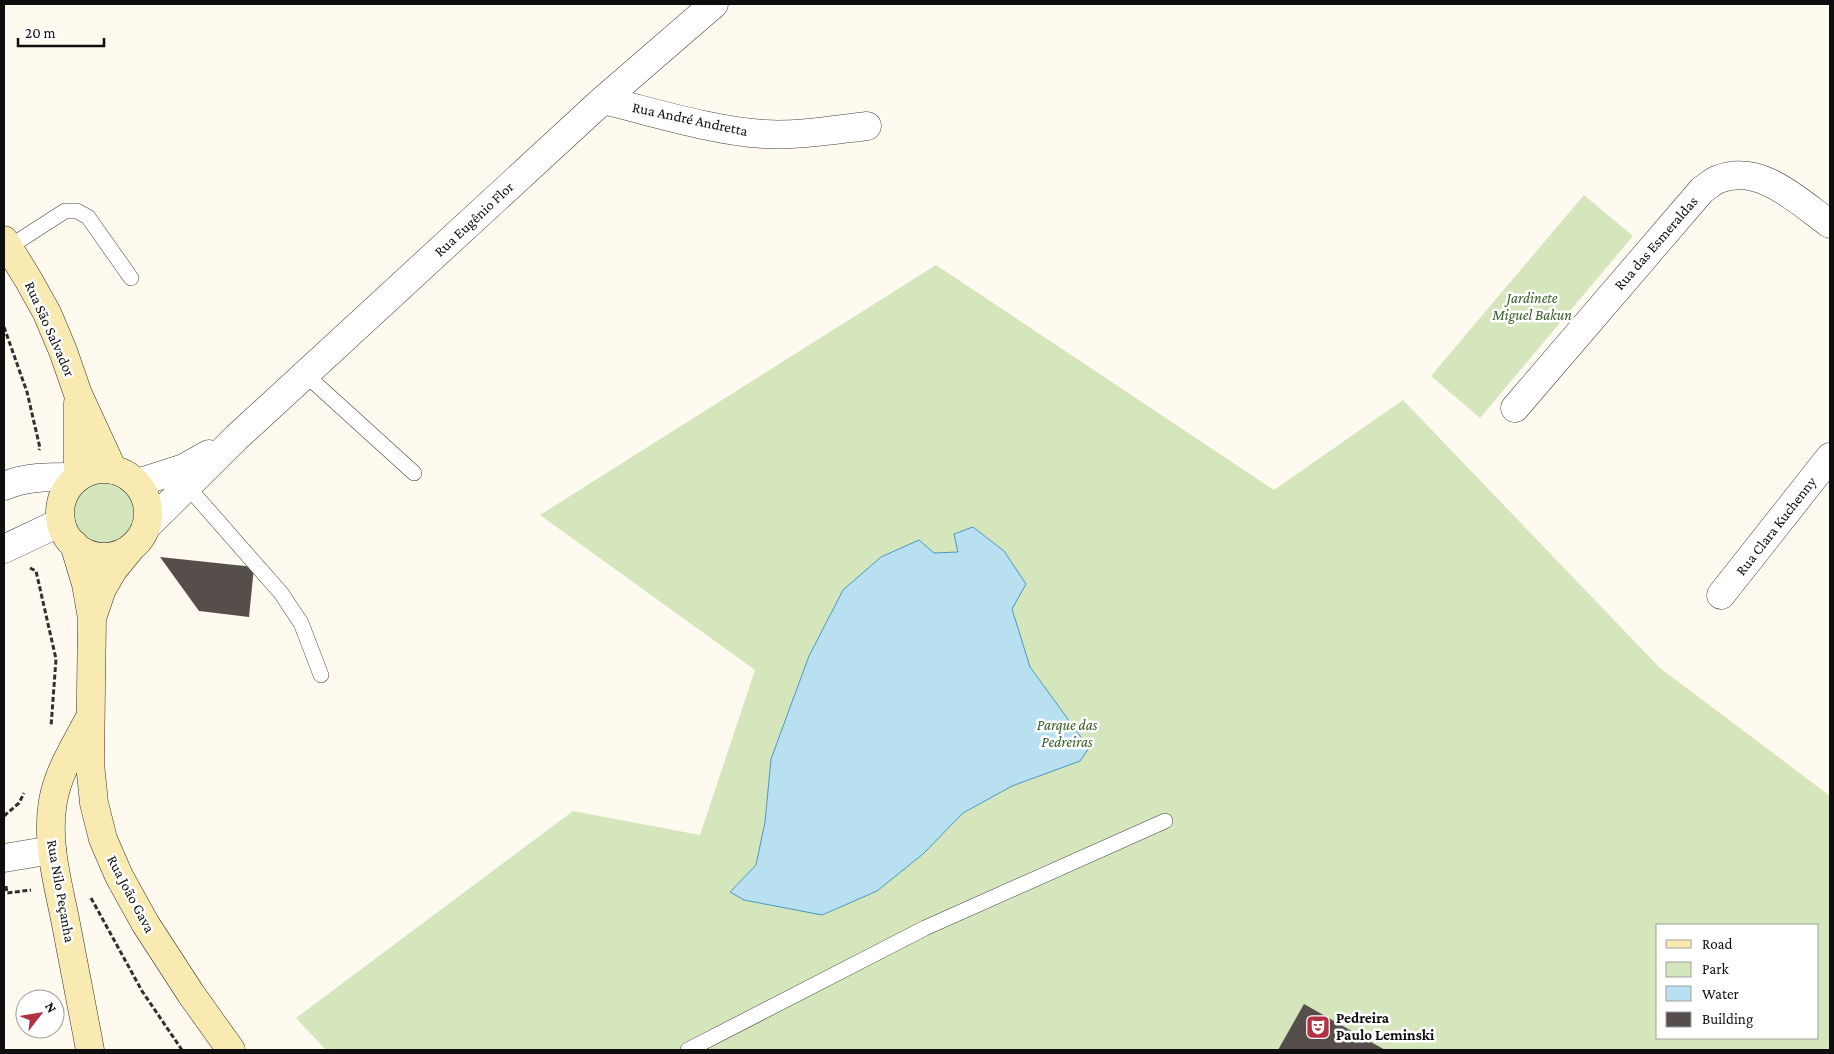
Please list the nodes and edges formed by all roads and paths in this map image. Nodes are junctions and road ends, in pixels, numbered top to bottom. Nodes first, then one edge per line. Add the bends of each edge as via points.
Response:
1 (714, 4) edge
2 (604, 100) junction
3 (867, 126) dead end
4 (1830, 224) edge
5 (6, 244) edge
6 (131, 278) dead end
7 (4, 327) edge
8 (306, 375) junction
9 (78, 394) junction
10 (1515, 408) dead end
11 (236, 438) junction
12 (35, 454) dead end
13 (1830, 457) edge
14 (113, 470) junction
15 (414, 473) dead end
16 (78, 477) junction
17 (137, 484) junction
18 (4, 486) edge
19 (187, 486) junction
20 (67, 533) junction
21 (138, 537) junction
22 (6, 548) edge
23 (1721, 595) dead end
24 (92, 618) junction
25 (321, 675) dead end
26 (90, 716) junction
27 (51, 734) dead end
28 (27, 786) dead end
29 (4, 816) edge
30 (1165, 822) dead end
31 (52, 850) junction
32 (4, 858) edge
33 (4, 878) edge
34 (58, 886) junction
35 (90, 1050) edge
36 (182, 1050) edge
37 (231, 1050) edge
38 (688, 1050) edge

1 - 2 street, Rua Eugênio Flor
2 - 3 street, Rua André Andretta via 718,128 764,134
2 - 8 street, Rua Eugênio Flor
4 - 10 street, Rua das Esmeraldas via 1777,186 1757,177 1738,175 1718,179 1702,190
5 - 6 lane via 65,212 77,211 88,217
5 - 9 main road, Rua São Salvador via 47,313
7 - 12 path via 27,392 40,448
8 - 11 street, Rua Eugênio Flor
8 - 15 lane
9 - 14 main road, Rua São Salvador
9 - 16 main road, Rua São Salvador
11 - 17 street, Rua Eugênio Flor via 184,468
11 - 19 street, Rua Eugênio Flor
13 - 23 street, Rua Clara Kuchenny
14 - 16 main road via 89,471
14 - 17 main road
16 - 18 street via 37,477
16 - 20 main road via 69,486 60,510
17 - 21 main road via 144,493 148,516
19 - 21 street, Rua Eugênio Flor
19 - 25 lane via 281,593 301,623
20 - 21 main road via 91,555 101,557 112,556
20 - 22 street
20 - 24 main road, Rua Nilo Peçanha via 81,565
21 - 24 main road, Rua Nilo Peçanha via 112,570
22 - 27 path via 15,562 36,571 38,578 56,659
24 - 26 main road, Rua Nilo Peçanha
26 - 31 main road, Rua Nilo Peçanha via 59,778 53,801
26 - 37 main road, Rua João Gava via 94,803 103,839 119,876 150,930
28 - 29 path via 19,803
30 - 38 lane via 924,928
31 - 32 street
31 - 34 main road, Rua Nilo Peçanha
33 - 34 path via 7,893
34 - 35 main road, Rua Nilo Peçanha
34 - 36 path via 86,887 142,991

